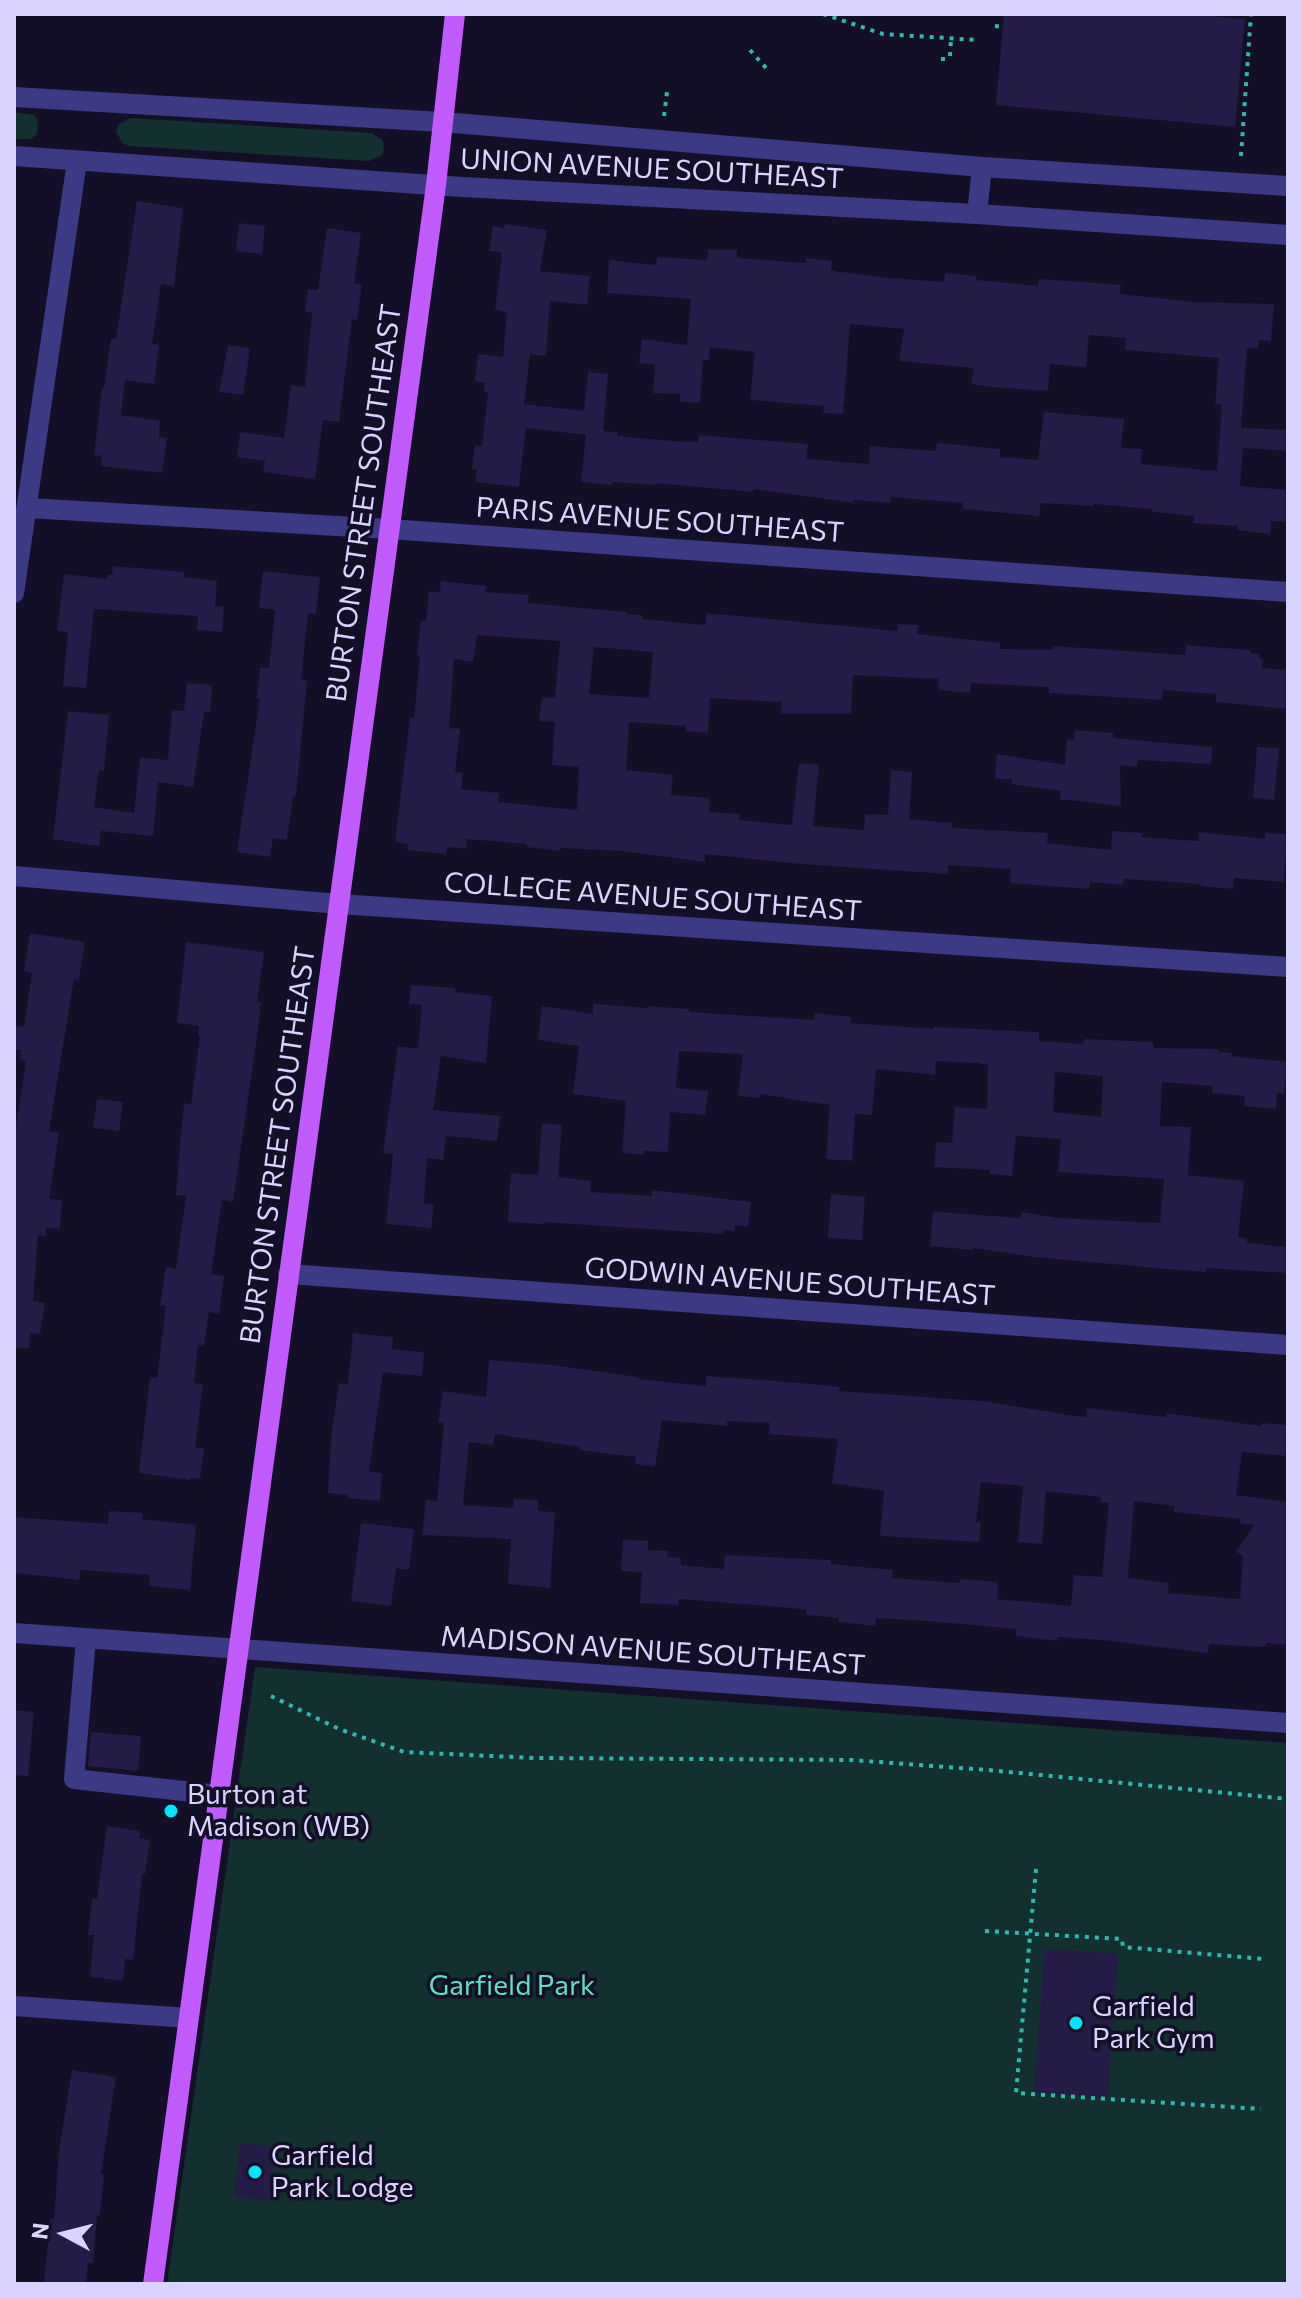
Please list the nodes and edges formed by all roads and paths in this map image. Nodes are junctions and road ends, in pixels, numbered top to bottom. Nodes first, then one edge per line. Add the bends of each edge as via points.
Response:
1 (455, 14) edge
2 (823, 14) edge
3 (1251, 14) edge
4 (995, 26) dead end
5 (1002, 27) dead end
6 (951, 39) junction
7 (977, 40) dead end
8 (750, 50) dead end
9 (941, 59) dead end
10 (766, 68) dead end
11 (667, 92) dead end
12 (14, 97) edge
13 (664, 116) dead end
14 (442, 122) junction
15 (14, 156) edge
16 (1241, 156) dead end
17 (77, 161) junction
18 (982, 167) junction
19 (436, 185) junction
20 (1288, 186) edge
21 (977, 214) junction
22 (1288, 235) edge
23 (28, 508) junction
24 (389, 529) junction
25 (1288, 592) edge
26 (14, 593) edge
27 (14, 876) edge
28 (339, 904) junction
29 (1288, 967) edge
30 (288, 1274) junction
31 (1288, 1345) edge
32 (14, 1633) edge
33 (86, 1639) junction
34 (240, 1650) junction
35 (271, 1696) dead end
36 (1288, 1723) edge
37 (220, 1795) junction
38 (1288, 1799) edge
39 (1036, 1869) dead end
40 (985, 1931) dead end
41 (1030, 1933) junction
42 (1264, 1959) dead end
43 (14, 2006) edge
44 (189, 2018) junction
45 (1261, 2109) dead end
46 (153, 2284) edge

1 - 14 main road, BURTON STREET SOUTHEAST
2 - 6 path via 883,34
3 - 16 path
4 - 5 path
6 - 7 path
6 - 9 path via 950,56
8 - 10 path
11 - 13 path
12 - 14 street
14 - 18 street
14 - 19 main road, BURTON STREET SOUTHEAST
15 - 17 street, UNION AVENUE SOUTHEAST
17 - 19 street, UNION AVENUE SOUTHEAST
17 - 23 street
18 - 20 street
18 - 21 street
19 - 21 street, UNION AVENUE SOUTHEAST
19 - 24 main road, BURTON STREET SOUTHEAST
21 - 22 street, UNION AVENUE SOUTHEAST
23 - 24 street, PARIS AVENUE SOUTHEAST
23 - 26 street
24 - 25 street, PARIS AVENUE SOUTHEAST
24 - 28 main road, BURTON STREET SOUTHEAST
27 - 28 street, COLLEGE AVENUE SOUTHEAST
28 - 29 street, COLLEGE AVENUE SOUTHEAST
28 - 30 main road, BURTON STREET SOUTHEAST
30 - 31 street, GODWIN AVENUE SOUTHEAST
30 - 34 main road, BURTON STREET SOUTHEAST
32 - 33 street, MADISON AVENUE SOUTHEAST
33 - 34 street, MADISON AVENUE SOUTHEAST
33 - 37 street via 74,1779
34 - 36 street, MADISON AVENUE SOUTHEAST
34 - 37 main road, BURTON STREET SOUTHEAST
35 - 38 path via 339,1729 404,1752 851,1760
37 - 44 main road, BURTON STREET SOUTHEAST
39 - 41 path
40 - 41 path
41 - 42 path via 1122,1939 1123,1947
41 - 45 path via 1016,2093
43 - 44 street
44 - 46 main road, BURTON STREET SOUTHEAST

